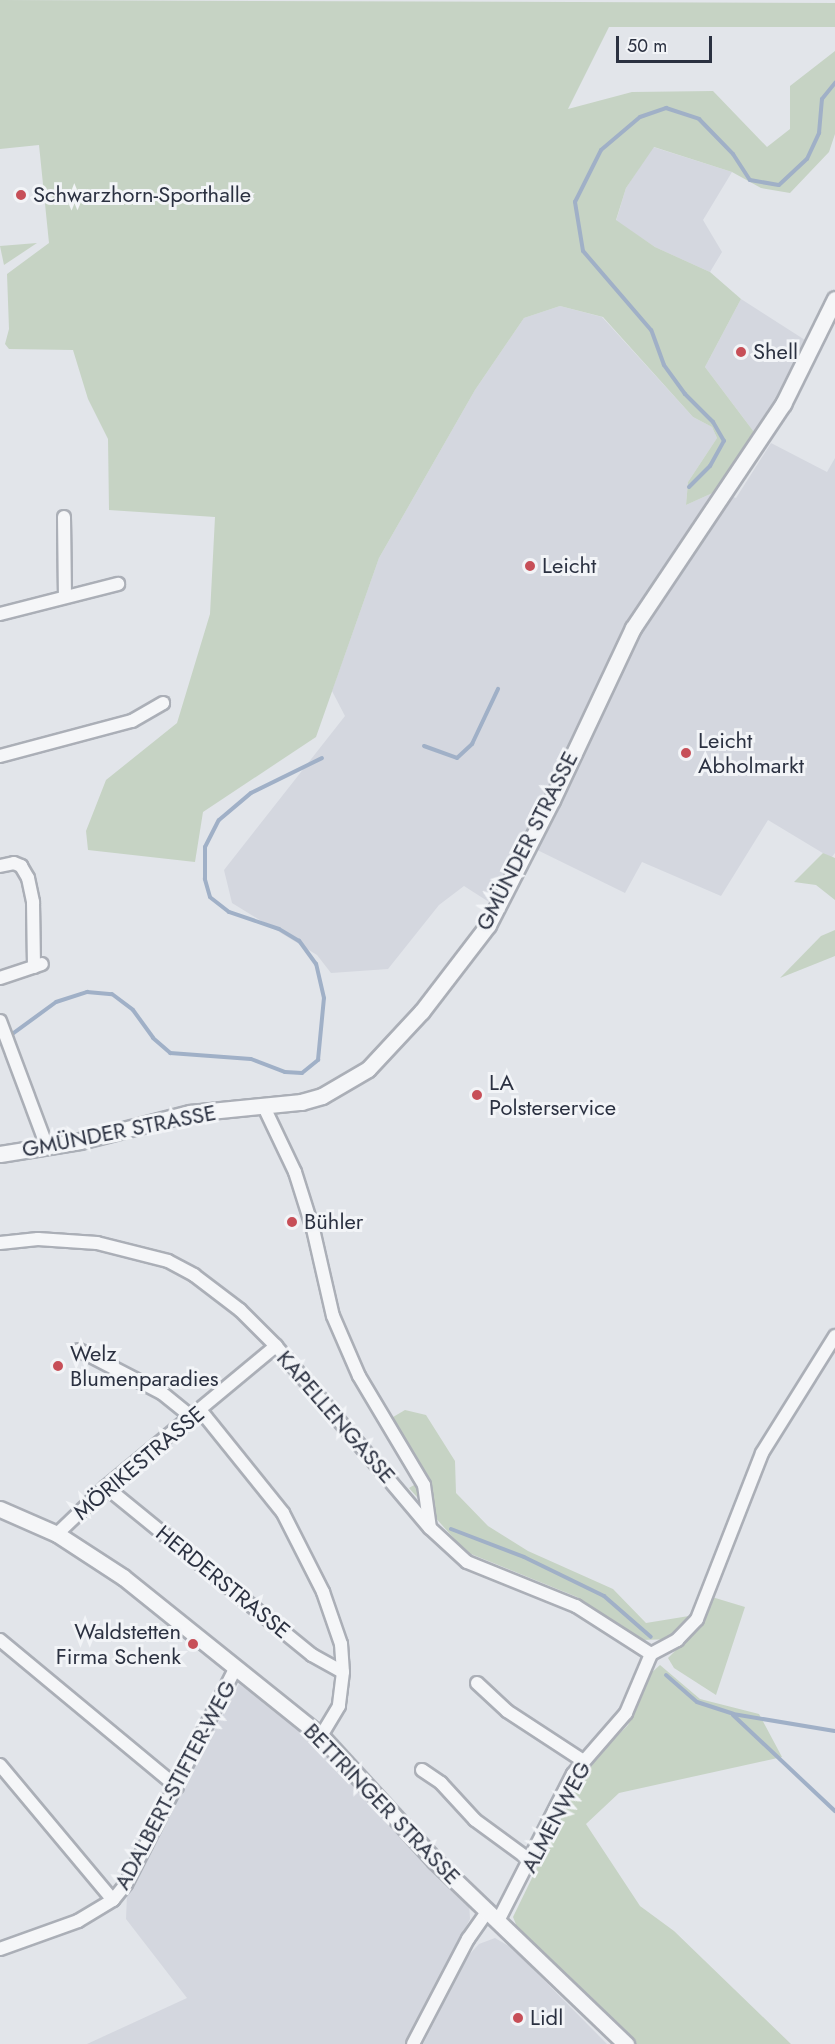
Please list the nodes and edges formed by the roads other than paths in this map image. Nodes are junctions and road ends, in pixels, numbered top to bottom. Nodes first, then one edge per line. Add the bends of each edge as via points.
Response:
1 (835, 299) edge
2 (64, 517) dead end
3 (118, 584) dead end
4 (65, 595) junction
5 (0, 614) edge
6 (163, 703) dead end
7 (0, 756) edge
8 (0, 866) edge
9 (0, 978) edge
10 (2, 1026) edge
11 (264, 1107) junction
12 (47, 1147) junction
13 (0, 1154) edge
14 (0, 1243) edge
15 (835, 1336) edge
16 (276, 1346) junction
17 (79, 1350) dead end
18 (197, 1414) junction
19 (106, 1487) junction
20 (0, 1509) edge
21 (430, 1528) junction
22 (57, 1534) junction
23 (0, 1640) edge
24 (651, 1654) junction
25 (235, 1669) junction
26 (343, 1672) junction
27 (477, 1683) dead end
28 (321, 1736) junction
29 (582, 1760) junction
30 (0, 1765) edge
31 (422, 1770) dead end
32 (177, 1787) junction
33 (531, 1862) junction
34 (113, 1900) junction
35 (493, 1915) junction
36 (0, 1949) edge
37 (413, 2044) edge
38 (626, 2044) edge

1 - 11 street, GMÜNDER STRASSE via 783,404 633,628 508,889 471,949 422,1011 368,1069 322,1096
2 - 4 street
3 - 4 street
4 - 5 street
6 - 7 street via 132,721
8 - 9 street via 14,863 21,866 28,878 38,966
10 - 12 street
11 - 12 street, GMÜNDER STRASSE via 190,1113
11 - 21 street via 295,1172 333,1316 359,1376 424,1485
12 - 13 street, GMÜNDER STRASSE
14 - 16 street, KAPELLENGASSE via 38,1239 97,1243 168,1261 212,1288
15 - 24 street via 762,1453 697,1619 677,1640
16 - 18 street, MÖRIKESTRASSE
16 - 21 street, KAPELLENGASSE
17 - 18 street
18 - 19 street, MÖRIKESTRASSE
18 - 26 street via 256,1477 306,1551 341,1644
19 - 22 street, MÖRIKESTRASSE
19 - 26 street, HERDERSTRASSE via 312,1655
20 - 22 street, BETTRINGER STRASSE
21 - 24 street, KAPELLENGASSE via 467,1562 576,1606
22 - 25 street, BETTRINGER STRASSE via 123,1577
23 - 32 street
24 - 29 street, ALMENWEG via 626,1713
25 - 28 street, BETTRINGER STRASSE
25 - 32 street, ADALBERT-STIFTER-WEG
26 - 28 street via 339,1706
27 - 29 street via 507,1711
28 - 35 street, BETTRINGER STRASSE via 396,1820
29 - 33 street, ALMENWEG
30 - 34 street
31 - 33 street via 441,1783 475,1820
32 - 34 street, ADALBERT-STIFTER-WEG
33 - 35 street, ALMENWEG
34 - 36 street via 78,1921
35 - 37 street, ALMENWEG via 468,1939
35 - 38 street, BETTRINGER STRASSE

